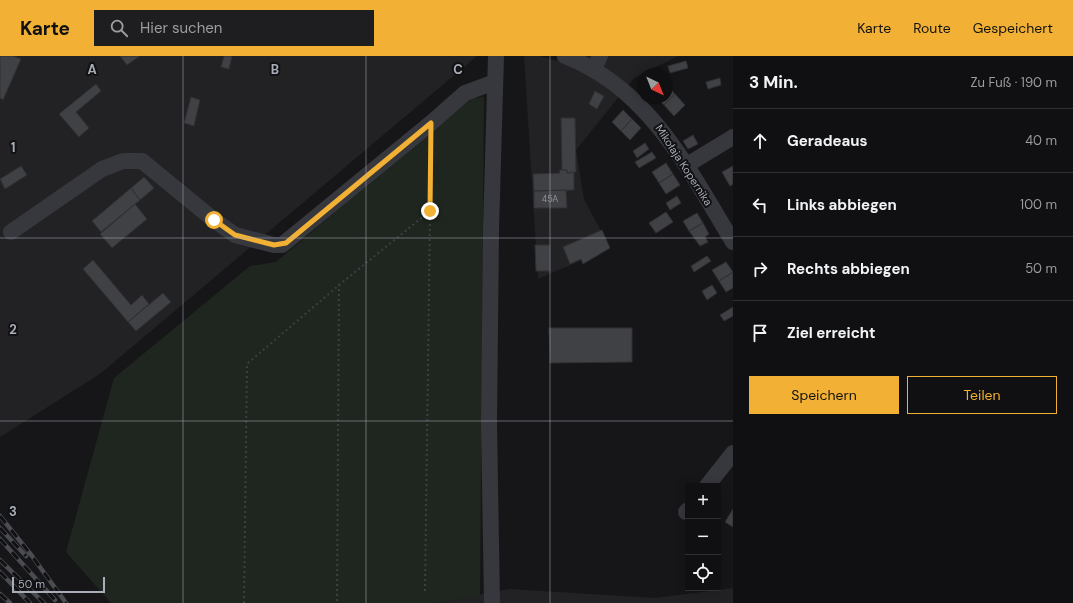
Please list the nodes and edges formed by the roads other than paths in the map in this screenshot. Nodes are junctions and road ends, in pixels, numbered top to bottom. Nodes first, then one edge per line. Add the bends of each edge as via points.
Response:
1 (496, 56) edge
2 (565, 56) edge
3 (597, 63) edge
4 (495, 82) junction
5 (733, 137) edge
6 (687, 165) junction
7 (11, 232) dead end
8 (733, 242) edge
9 (733, 453) edge
10 (709, 483) edge
11 (492, 603) edge

1 - 4 street
2 - 3 street, Mikołaja Kopernika
3 - 6 street, Mikołaja Kopernika via 652,117
4 - 7 street via 464,93 282,245 235,235 142,161 123,160 102,169
4 - 11 street via 489,424
5 - 6 street
6 - 8 street, Mikołaja Kopernika
9 - 10 street

